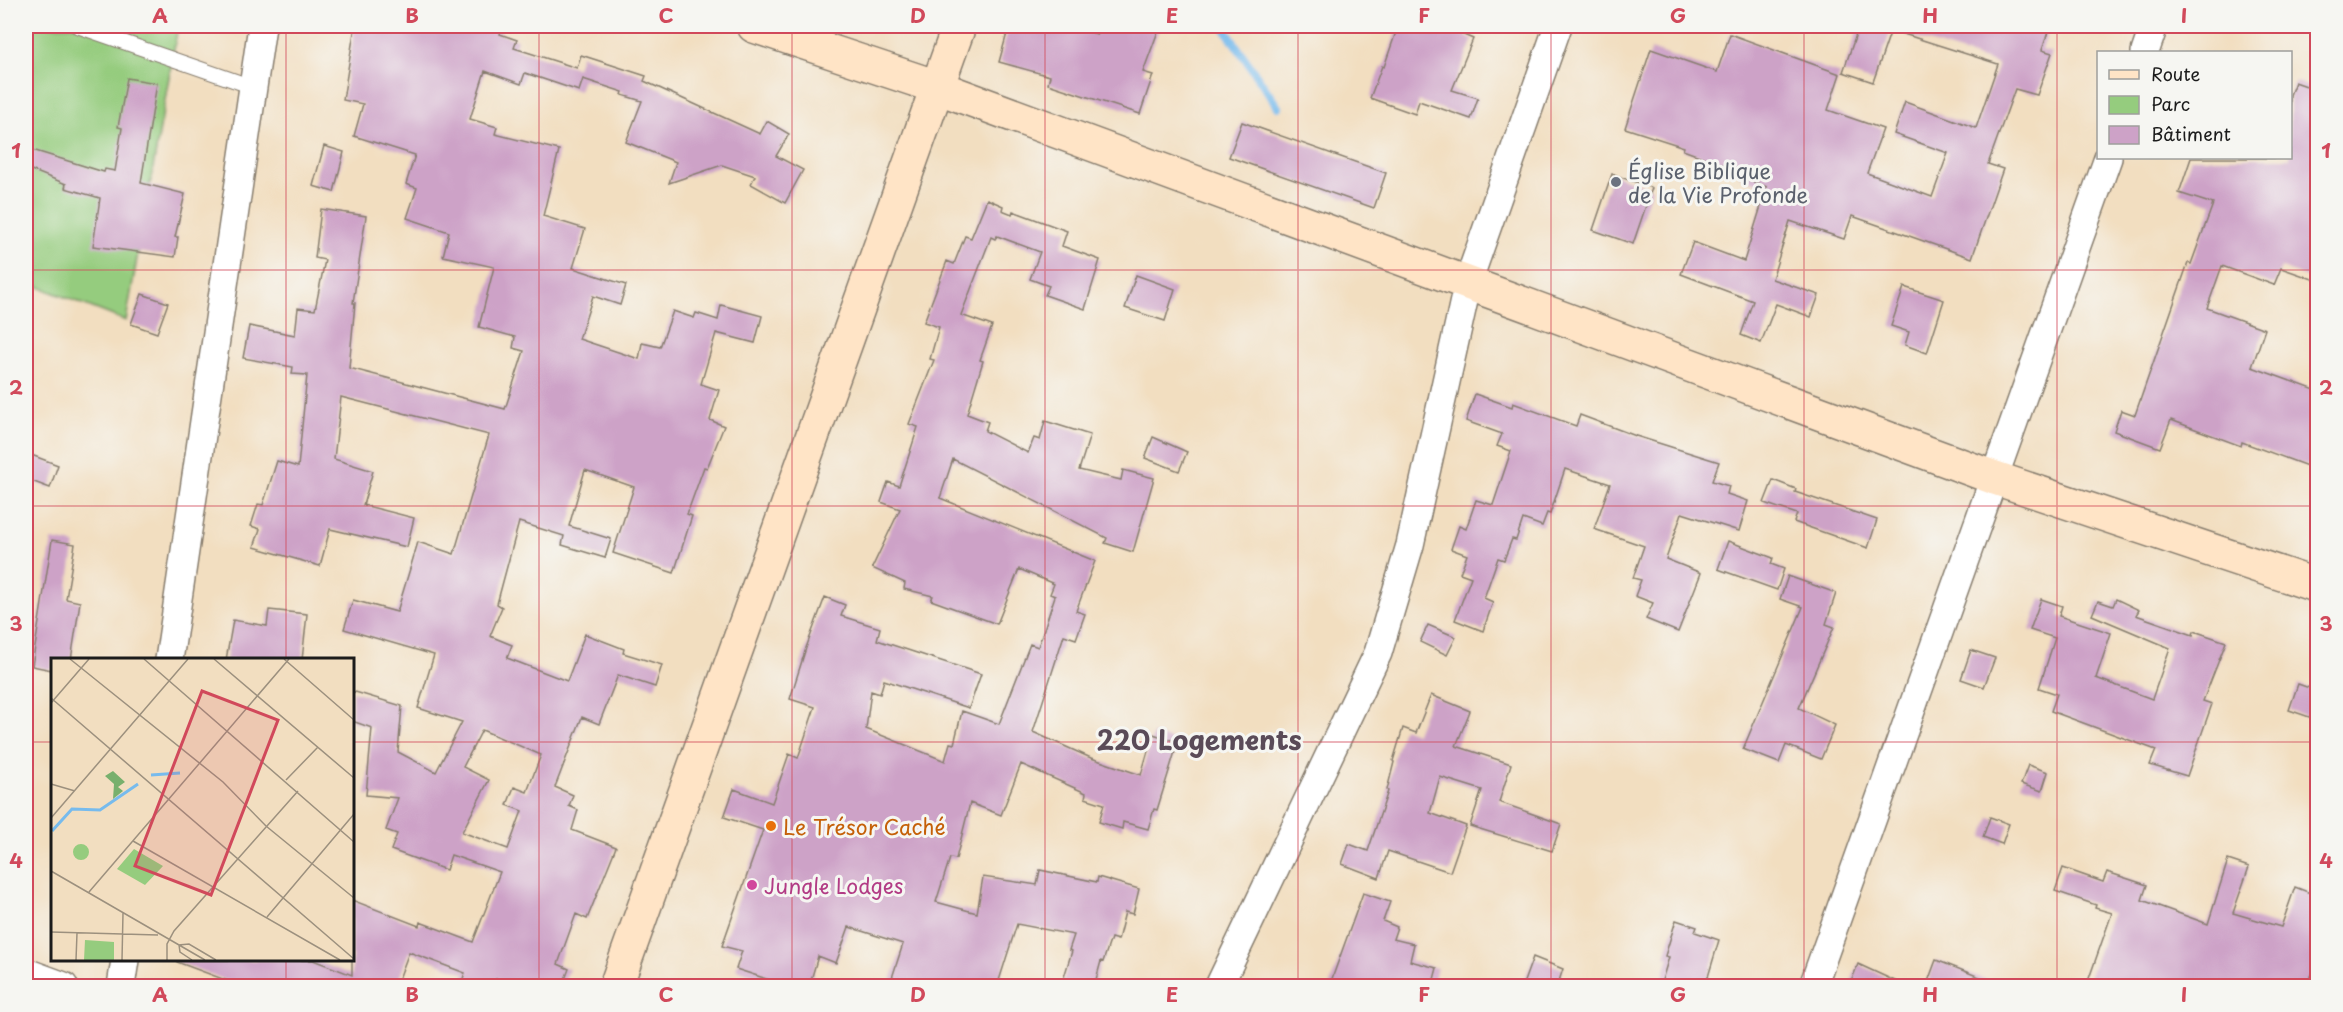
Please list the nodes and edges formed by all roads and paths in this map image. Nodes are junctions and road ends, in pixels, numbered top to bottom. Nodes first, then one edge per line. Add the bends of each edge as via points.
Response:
1 (77, 26) edge
2 (262, 26) edge
3 (753, 26) edge
4 (959, 26) edge
5 (1558, 26) edge
6 (2154, 26) edge
7 (2145, 51) edge
8 (253, 87) junction
9 (938, 87) junction
10 (2108, 159) edge
11 (1468, 282) junction
12 (1995, 478) junction
13 (2318, 586) edge
14 (169, 658) edge
15 (125, 961) edge
16 (26, 972) edge
17 (64, 987) edge
18 (121, 987) edge
19 (616, 987) edge
20 (1219, 987) edge
21 (1813, 987) edge

1 - 8 lane
2 - 8 street
3 - 9 street
4 - 9 street
5 - 11 street
6 - 7 street
8 - 14 street
9 - 11 street
9 - 19 street
10 - 12 street
11 - 12 street
11 - 20 street via 1412,534 1378,653
12 - 13 street
12 - 21 street
15 - 18 street
16 - 17 street

